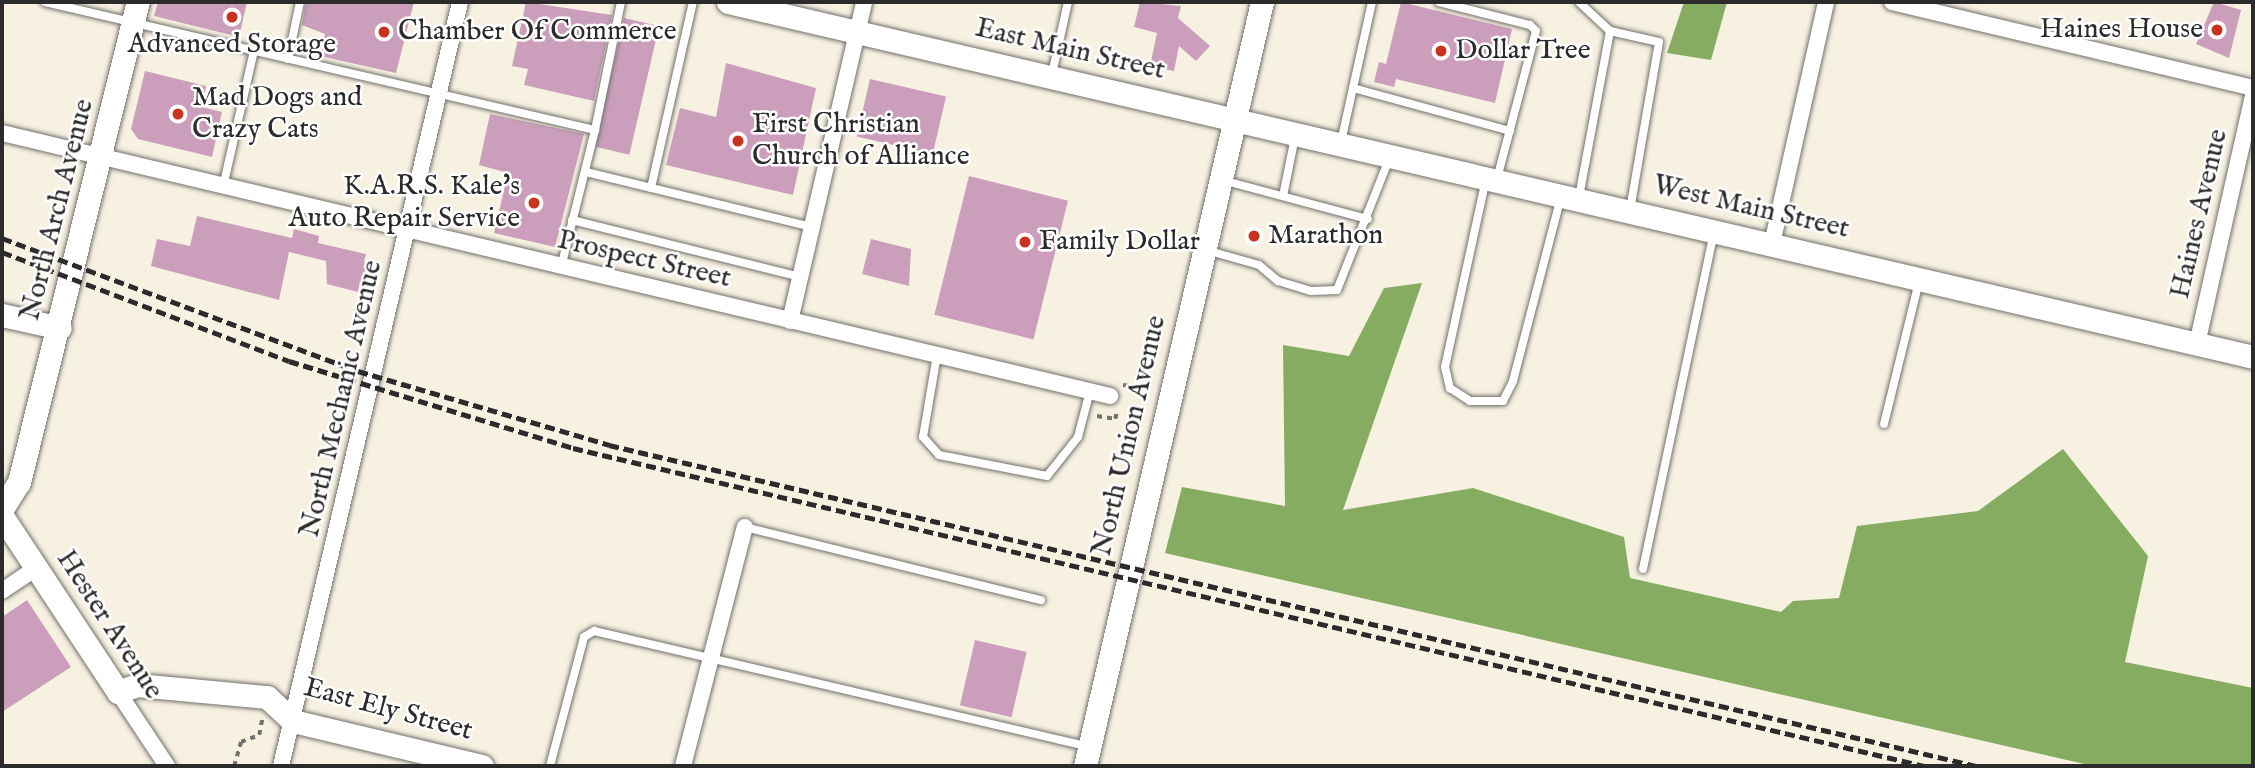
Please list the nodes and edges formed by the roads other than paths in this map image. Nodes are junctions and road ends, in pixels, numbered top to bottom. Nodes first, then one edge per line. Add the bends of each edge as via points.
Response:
1 (45, 2) edge
2 (300, 2) edge
3 (460, 2) edge
4 (621, 2) edge
5 (693, 2) edge
6 (728, 2) edge
7 (864, 2) edge
8 (1068, 2) edge
9 (1262, 2) edge
10 (1372, 2) edge
11 (1438, 2) edge
12 (1579, 2) edge
13 (1826, 2) edge
14 (1892, 2) edge
15 (135, 12) edge
16 (1610, 31) junction
17 (857, 32) junction
18 (254, 51) junction
19 (288, 59) junction
20 (1051, 76) junction
21 (1353, 88) junction
22 (2253, 88) edge
23 (439, 93) junction
24 (2253, 96) edge
25 (1234, 119) junction
26 (595, 130) junction
27 (1296, 131) junction
28 (1510, 131) junction
29 (2, 133) edge
30 (1341, 142) junction
31 (1391, 154) junction
32 (103, 157) junction
33 (586, 172) junction
34 (1492, 178) junction
35 (1220, 179) junction
36 (223, 187) junction
37 (651, 188) junction
38 (1283, 196) junction
39 (1570, 196) junction
40 (1630, 210) junction
41 (1368, 219) junction
42 (572, 220) junction
43 (812, 227) junction
44 (1715, 230) junction
45 (408, 231) junction
46 (1772, 244) junction
47 (1204, 250) junction
48 (561, 267) junction
49 (800, 277) junction
50 (1919, 278) junction
51 (2, 315) edge
52 (790, 321) junction
53 (60, 328) junction
54 (2197, 344) junction
55 (937, 355) junction
56 (2253, 357) edge
57 (1090, 391) junction
58 (1110, 396) dead end
59 (1884, 425) dead end
60 (2, 509) edge
61 (2, 516) edge
62 (745, 527) joint
63 (36, 568) junction
64 (1643, 569) dead end
65 (2, 591) edge
66 (1041, 600) dead end
67 (711, 659) junction
68 (118, 692) junction
69 (293, 721) junction
70 (1087, 756) edge
71 (167, 766) edge
72 (281, 766) edge
73 (482, 766) edge
74 (550, 766) edge
75 (683, 766) edge

1 - 15 lane
2 - 19 lane
3 - 23 street, North Mechanic Avenue
4 - 26 lane
5 - 37 lane
6 - 17 street, East Main Street via 801,14
7 - 17 street
8 - 20 lane
9 - 25 street, North Union Avenue
10 - 21 lane
11 - 28 lane via 1535,27
12 - 16 lane
13 - 46 street
14 - 22 street
15 - 18 lane
15 - 32 street, North Arch Avenue
16 - 39 lane
16 - 40 lane via 1659,42
17 - 20 street, East Main Street
17 - 43 street
18 - 19 lane
18 - 36 lane
19 - 23 lane
20 - 25 street, East Main Street
21 - 28 lane
21 - 30 lane
23 - 26 lane
23 - 45 street, North Mechanic Avenue
24 - 54 street, Haines Avenue
25 - 27 street, West Main Street
25 - 35 street, North Union Avenue
26 - 33 lane
27 - 30 street, West Main Street
27 - 38 lane
28 - 34 lane
29 - 32 street, Prospect Street
30 - 31 street, West Main Street
31 - 34 street, West Main Street
31 - 41 lane
32 - 36 street, Prospect Street
32 - 53 street, North Arch Avenue
33 - 37 lane
33 - 42 lane
34 - 39 street, West Main Street
34 - 39 lane via 1445,367 1450,388 1470,401 1503,401
35 - 38 lane
35 - 47 street, North Union Avenue
36 - 45 street, Prospect Street
37 - 43 lane
38 - 41 lane
39 - 40 street, West Main Street
40 - 44 street, West Main Street
41 - 47 lane via 1337,290 1311,291 1278,281 1259,265
42 - 48 lane
42 - 49 lane
43 - 49 street
44 - 46 street, West Main Street
44 - 64 lane
45 - 48 street, Prospect Street
45 - 69 street, North Mechanic Avenue
46 - 50 street, West Main Street
47 - 70 street, North Union Avenue
48 - 52 street, Prospect Street
49 - 52 street
50 - 54 street, West Main Street
50 - 59 lane
51 - 53 street
52 - 55 street, Prospect Street
53 - 60 street, North Arch Avenue via 19,482
54 - 56 street, West Main Street
55 - 57 street, Prospect Street
55 - 57 lane via 923,437 939,455 1047,476 1078,437
57 - 58 street, Prospect Street
61 - 63 street, Hester Avenue
62 - 66 lane
62 - 67 street
63 - 65 street
63 - 68 street, Hester Avenue
67 - 70 lane
67 - 74 lane via 594,631 584,636
67 - 75 street
68 - 69 street, East Ely Street via 137,685 267,697
68 - 71 street, Hester Avenue
69 - 72 street, North Mechanic Avenue
69 - 73 street, East Ely Street

